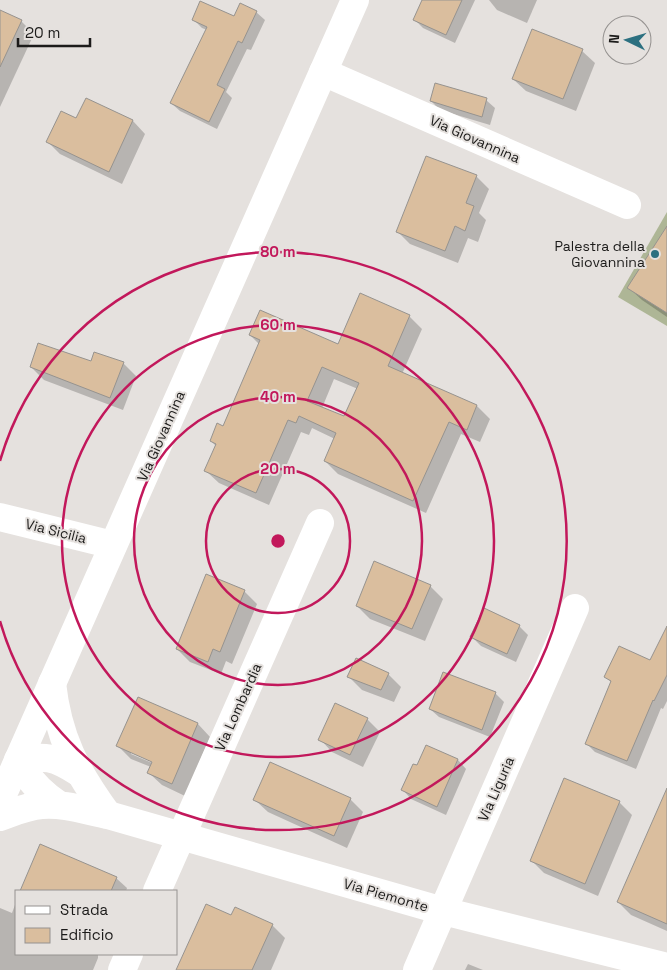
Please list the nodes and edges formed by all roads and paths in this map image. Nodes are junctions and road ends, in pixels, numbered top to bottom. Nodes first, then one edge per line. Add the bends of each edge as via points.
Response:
1 (355, 0) edge
2 (323, 72) junction
3 (627, 205) dead end
4 (0, 517) edge
5 (320, 523) dead end
6 (113, 545) junction
7 (575, 608) dead end
8 (52, 683) junction
9 (18, 760) junction
10 (78, 772) junction
11 (0, 800) edge
12 (59, 805) junction
13 (108, 815) junction
14 (0, 817) edge
15 (181, 836) junction
16 (157, 890) edge
17 (443, 911) junction
18 (129, 955) edge
19 (667, 968) edge
20 (122, 970) edge
21 (417, 970) edge

1 - 2 street, Via Giovannina
2 - 3 street, Via Giovannina
2 - 6 street, Via Giovannina
4 - 6 street, Via Sicilia
5 - 15 street, Via Lombardia
6 - 8 street, Via Giovannina
7 - 17 street, Via Liguria
8 - 9 street, Via Giovannina
8 - 10 street via 59,726
9 - 10 street via 50,757
9 - 11 street, Via Giovannina
9 - 12 street, Via Piemonte via 35,786
10 - 13 street
12 - 13 street, Via Piemonte
12 - 14 street, Via Piemonte via 24,808
13 - 15 street, Via Piemonte
15 - 16 street, Via Lombardia
15 - 17 street, Via Piemonte
17 - 19 street, Via Piemonte
17 - 21 street, Via Liguria
18 - 20 street

